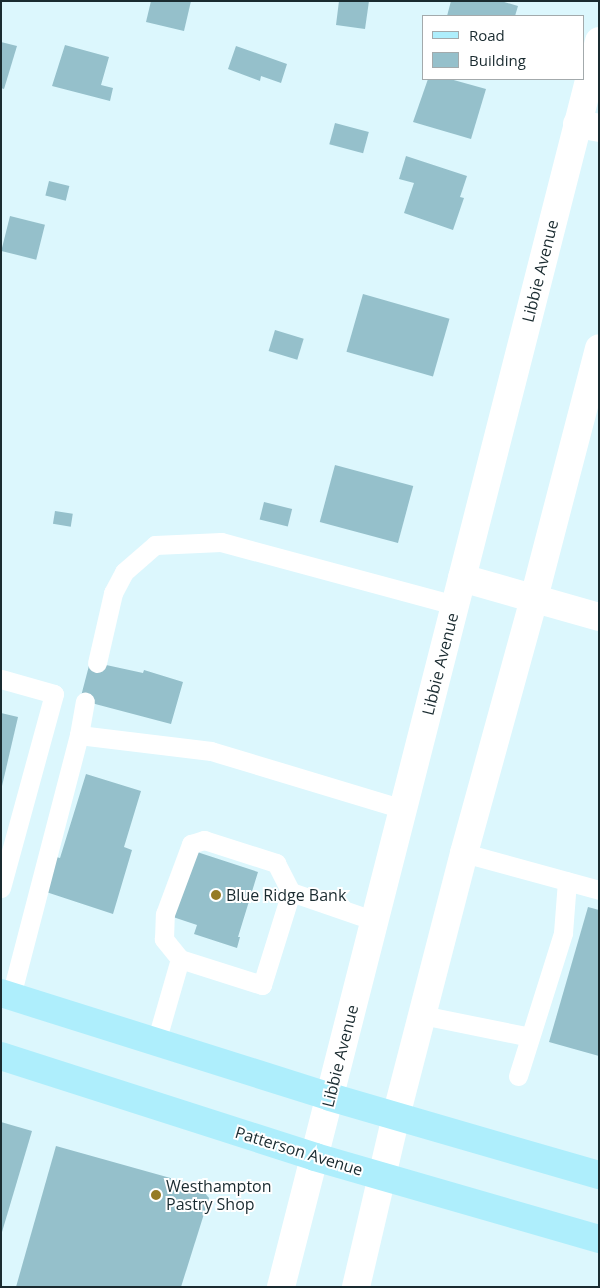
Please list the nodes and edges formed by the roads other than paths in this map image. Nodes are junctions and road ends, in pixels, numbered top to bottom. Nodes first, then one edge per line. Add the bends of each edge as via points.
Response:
1 (599, 41) edge
2 (588, 126) edge
3 (599, 348) edge
4 (462, 578) junction
5 (534, 598) junction
6 (455, 605) junction
7 (599, 616) edge
8 (98, 663) dead end
9 (1, 679) edge
10 (85, 702) dead end
11 (79, 735) junction
12 (403, 809) junction
13 (464, 853) junction
14 (567, 881) junction
15 (1, 888) edge
16 (599, 890) edge
17 (292, 892) junction
18 (375, 921) junction
19 (180, 958) junction
20 (6, 994) edge
21 (422, 1015) junction
22 (530, 1037) junction
23 (156, 1042) junction
24 (1, 1056) edge
25 (518, 1076) dead end
26 (330, 1097) junction
27 (396, 1116) junction
28 (315, 1157) junction
29 (599, 1175) edge
30 (382, 1176) junction
31 (599, 1239) edge
32 (281, 1287) edge
33 (356, 1287) edge

1 - 2 main road, Libbie Avenue
2 - 4 main road, Libbie Avenue
3 - 5 main road
4 - 5 main road
4 - 6 main road, Libbie Avenue
5 - 7 main road
5 - 13 main road
6 - 8 lane via 221,542 155,545 124,572 112,592
6 - 12 main road, Libbie Avenue
9 - 15 lane via 54,694
10 - 11 lane
11 - 12 lane via 211,751
11 - 20 lane
12 - 18 main road, Libbie Avenue
13 - 14 lane
13 - 21 main road
14 - 16 lane
14 - 22 lane via 563,934
17 - 18 lane
17 - 19 lane via 262,986
17 - 19 lane via 276,863 204,840 191,844 164,914 164,939
18 - 26 main road, Libbie Avenue
19 - 23 lane
20 - 23 main road
21 - 22 lane
21 - 27 main road
22 - 25 lane
23 - 26 main road
24 - 28 main road, Patterson Avenue
26 - 27 main road
26 - 28 main road, Libbie Avenue
27 - 29 main road
27 - 30 main road
28 - 30 main road, Patterson Avenue
28 - 32 main road, Libbie Avenue
30 - 31 main road, Patterson Avenue
30 - 33 main road

